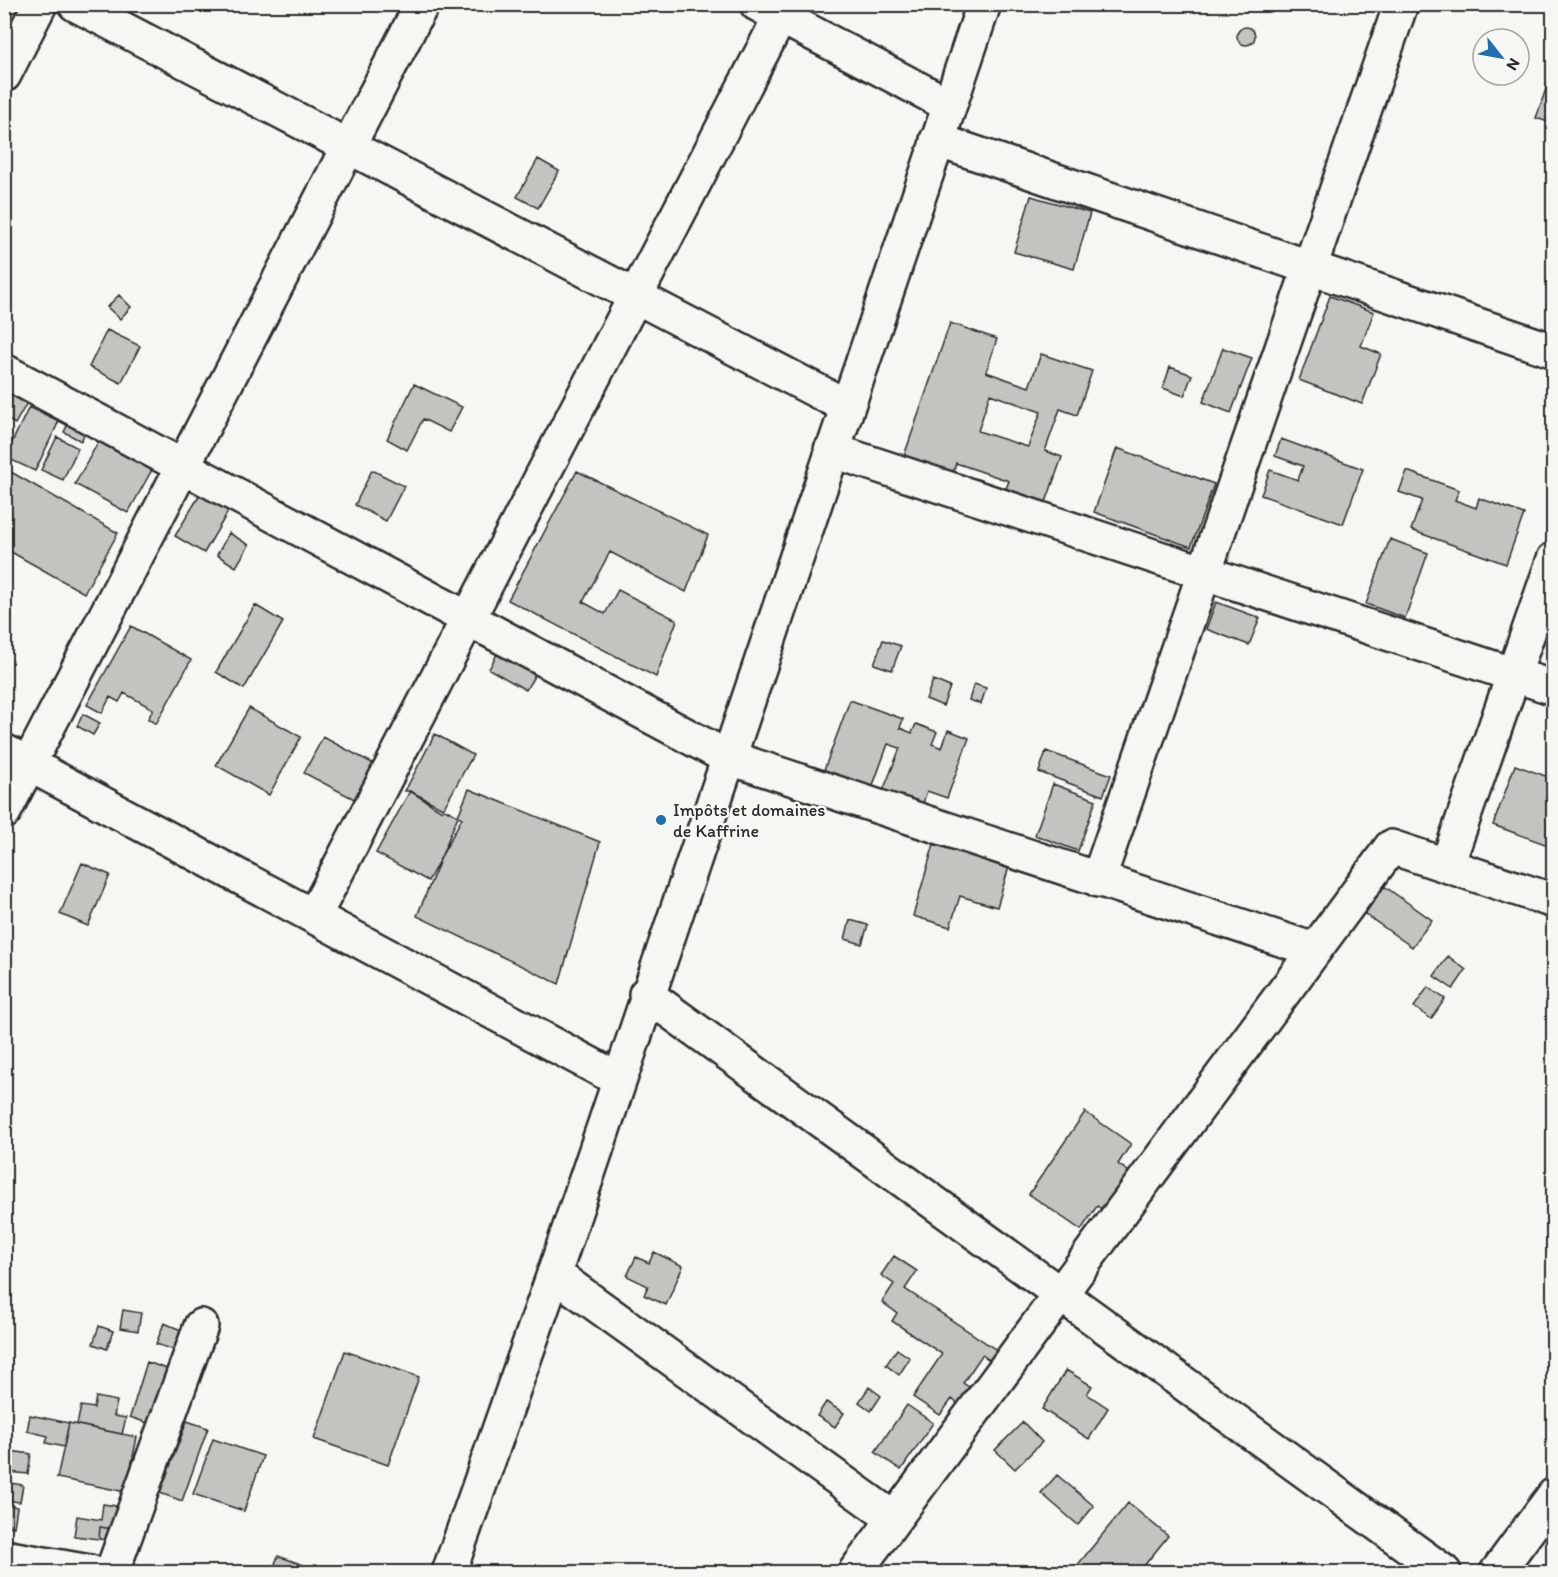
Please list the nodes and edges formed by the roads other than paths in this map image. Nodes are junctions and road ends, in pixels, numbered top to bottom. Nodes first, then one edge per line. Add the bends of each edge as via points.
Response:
1 (40, 4) edge
2 (75, 4) edge
3 (422, 4) edge
4 (984, 4) edge
5 (1401, 4) edge
6 (775, 9) edge
7 (4, 75) edge
8 (949, 105) junction
9 (937, 140) junction
10 (348, 147) junction
11 (1310, 268) junction
12 (635, 296) junction
13 (1554, 351) edge
14 (4, 371) edge
15 (846, 406) junction
16 (831, 450) junction
17 (183, 467) junction
18 (1554, 559) edge
19 (1205, 573) junction
20 (468, 618) junction
21 (1514, 675) junction
22 (1554, 688) edge
23 (727, 757) junction
24 (17, 758) edge
25 (4, 812) edge
26 (1447, 865) junction
27 (1098, 880) junction
28 (1554, 901) edge
29 (314, 916) junction
30 (1314, 950) junction
31 (646, 994) junction
32 (618, 1079) junction
33 (554, 1274) junction
34 (1060, 1294) junction
35 (201, 1326) dead end
36 (1554, 1495) edge
37 (894, 1519) junction
38 (4, 1557) edge
39 (90, 1572) edge
40 (112, 1572) edge
41 (449, 1572) edge
42 (855, 1572) edge
43 (1444, 1572) edge
44 (1497, 1572) edge

1 - 7 main road
2 - 10 main road
3 - 10 main road
4 - 8 main road
5 - 11 main road
6 - 8 main road
6 - 12 main road
8 - 9 main road
9 - 11 main road
9 - 15 main road
10 - 12 main road
10 - 17 main road
11 - 13 main road
11 - 19 main road
12 - 15 main road
12 - 20 main road
14 - 17 main road
15 - 16 main road
16 - 19 main road
16 - 23 main road
17 - 20 main road
17 - 24 main road
18 - 21 main road
19 - 21 main road
19 - 27 main road
20 - 23 main road
20 - 29 main road
21 - 22 main road
21 - 26 main road
23 - 27 main road
23 - 31 main road
24 - 25 main road
24 - 29 main road
26 - 28 main road
26 - 30 main road via 1391,847
27 - 30 main road
29 - 32 main road
30 - 34 main road
31 - 32 main road
31 - 34 main road
32 - 33 main road
33 - 37 main road
33 - 41 main road
34 - 37 main road
34 - 43 main road
35 - 40 main road
36 - 44 main road
37 - 42 main road
38 - 39 main road

